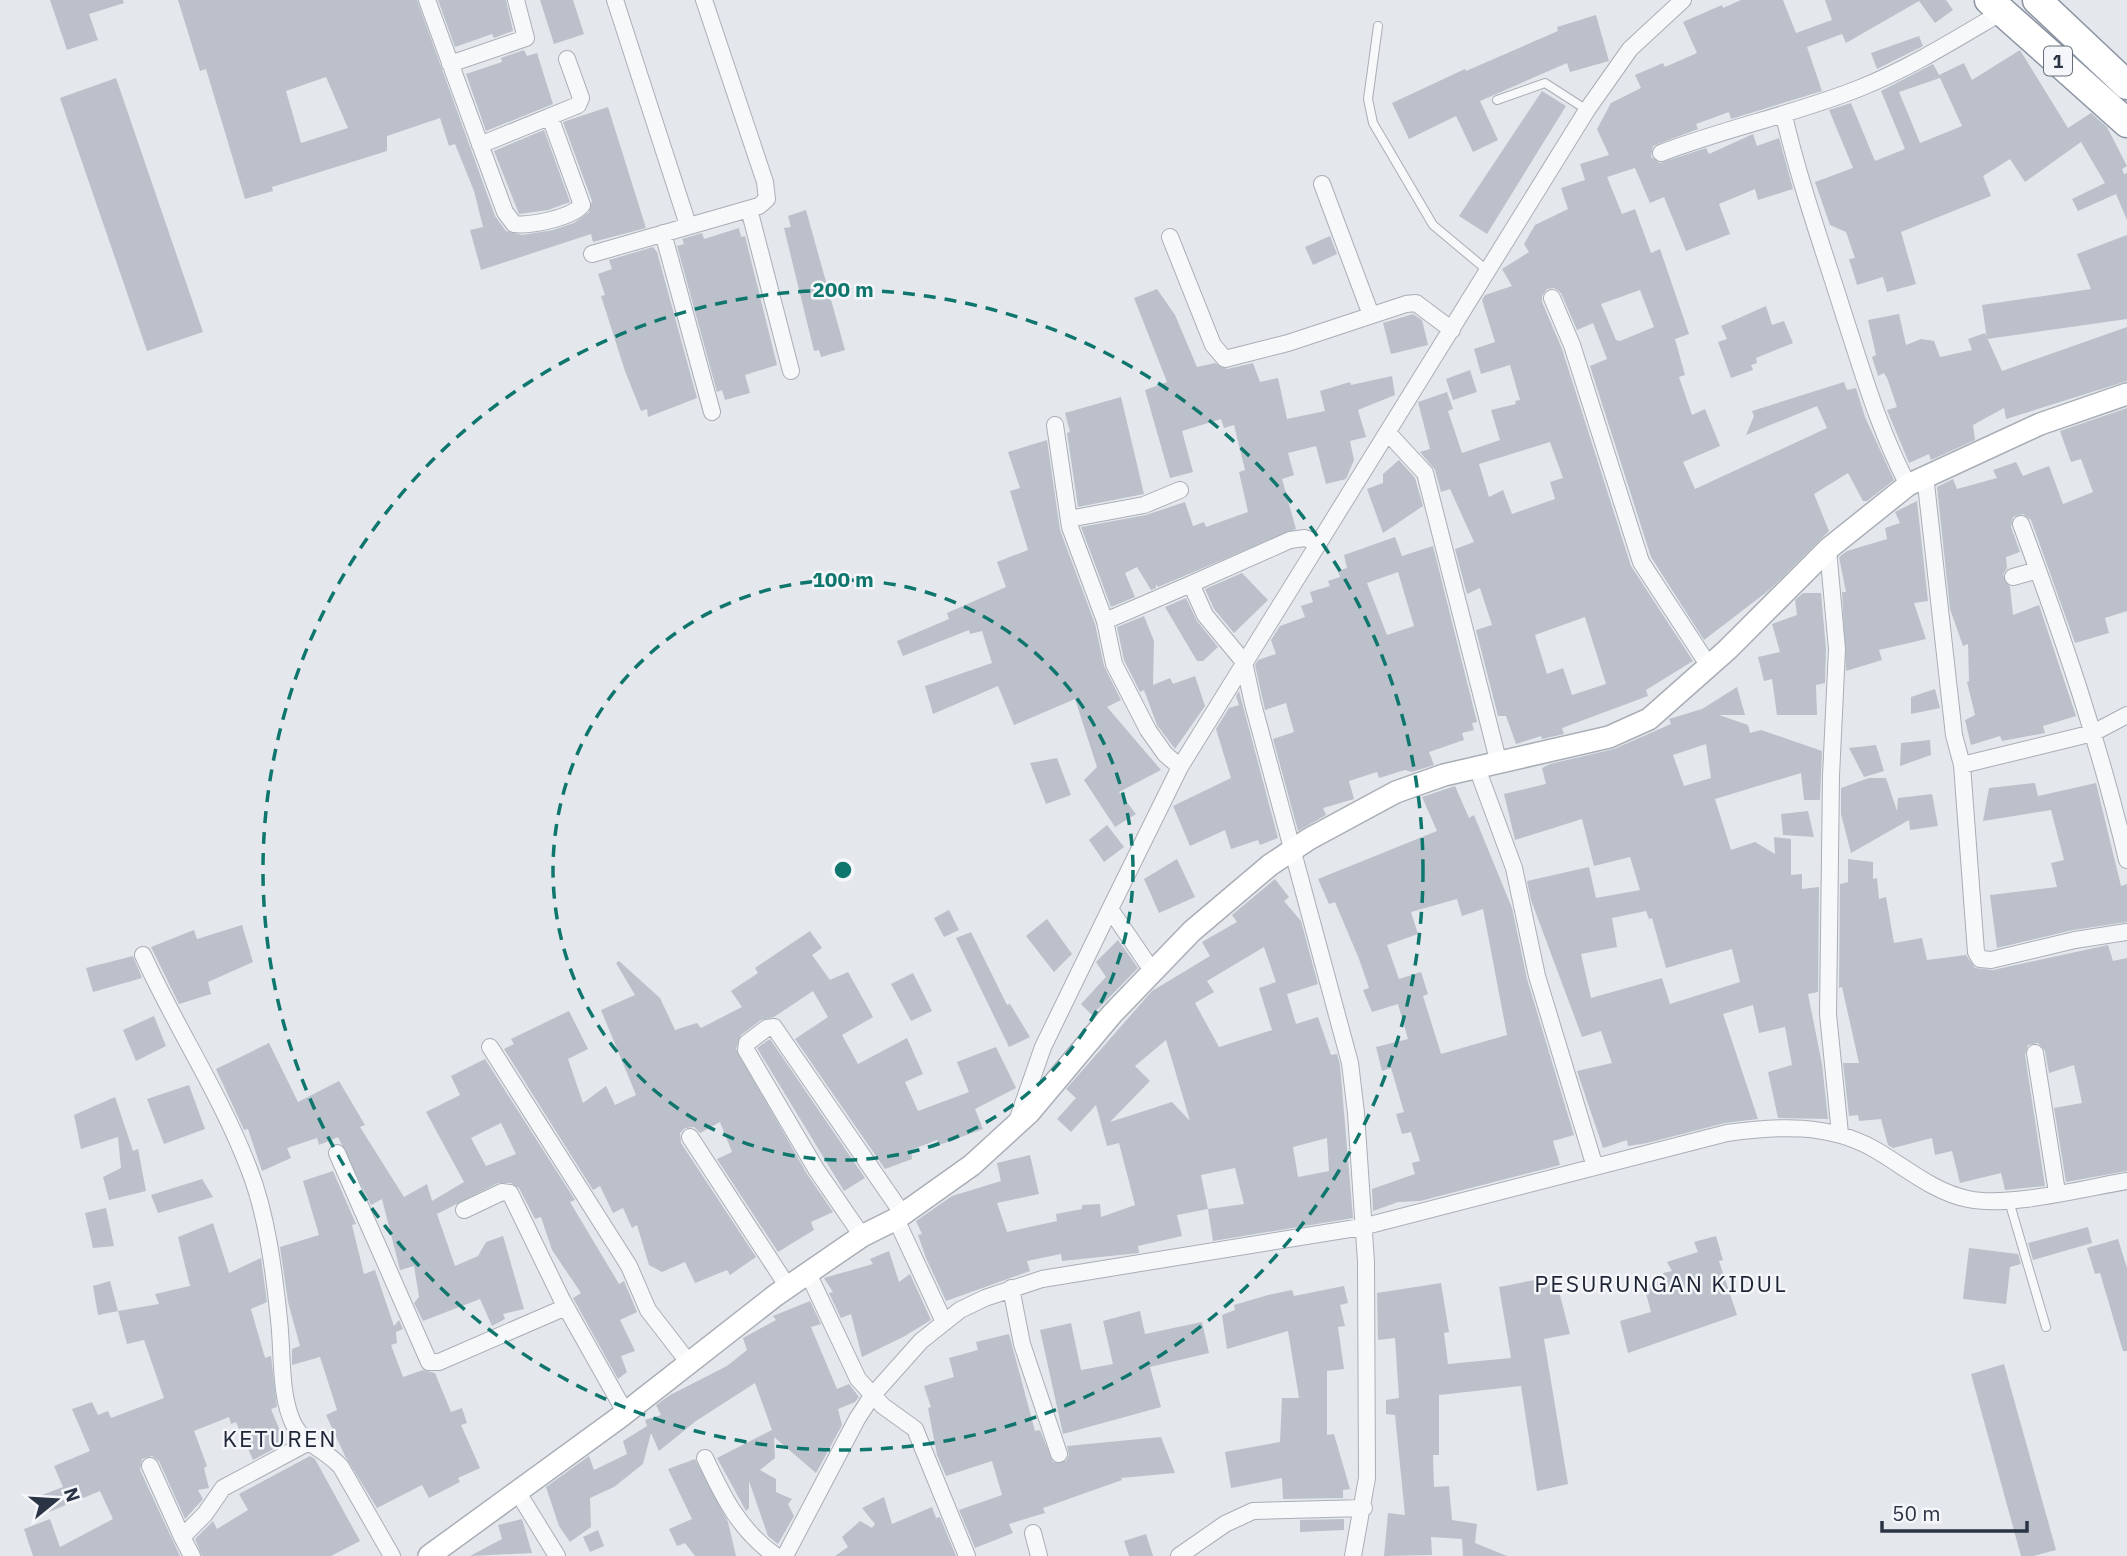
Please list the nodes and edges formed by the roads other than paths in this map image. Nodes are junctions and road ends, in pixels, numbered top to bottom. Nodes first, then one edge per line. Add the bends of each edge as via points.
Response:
1 (427, 0) edge
2 (516, 0) edge
3 (615, 0) edge
4 (704, 0) edge
5 (1683, 0) edge
6 (2037, 0) edge
7 (1996, 6) edge
8 (1378, 26) dead end
9 (568, 59) dead end
10 (450, 64) junction
11 (2127, 85) edge
12 (1497, 100) dead end
13 (1583, 107) junction
14 (1784, 116) junction
15 (550, 117) junction
16 (2127, 123) edge
17 (480, 145) junction
18 (1661, 153) dead end
19 (1322, 184) dead end
20 (749, 209) junction
21 (688, 225) junction
22 (663, 233) junction
23 (1170, 237) dead end
24 (592, 254) dead end
25 (1485, 268) junction
26 (1552, 298) dead end
27 (1371, 315) junction
28 (1447, 326) junction
29 (791, 371) dead end
30 (2127, 394) edge
31 (712, 412) dead end
32 (1055, 425) dead end
33 (1388, 433) junction
34 (1916, 480) junction
35 (1180, 490) dead end
36 (1069, 519) junction
37 (2021, 524) dead end
38 (1313, 541) junction
39 (1828, 549) junction
40 (2038, 569) junction
41 (2013, 577) dead end
42 (1191, 584) junction
43 (1105, 621) junction
44 (1237, 654) junction
45 (1709, 666) junction
46 (2127, 715) edge
47 (2094, 733) junction
48 (1173, 761) junction
49 (1499, 764) junction
50 (1962, 765) junction
51 (1478, 768) junction
52 (1292, 850) junction
53 (2127, 860) edge
54 (1110, 909) junction
55 (2127, 932) edge
56 (144, 955) dead end
57 (1153, 972) junction
58 (490, 1047) dead end
59 (2035, 1052) dead end
60 (1016, 1125) junction
61 (1840, 1135) junction
62 (690, 1137) dead end
63 (337, 1153) dead end
64 (1595, 1167) junction
65 (2127, 1181) edge
66 (2057, 1192) junction
67 (2008, 1201) junction
68 (894, 1204) junction
69 (464, 1210) dead end
70 (855, 1226) junction
71 (1363, 1233) junction
72 (807, 1273) junction
73 (781, 1277) junction
74 (1012, 1292) junction
75 (566, 1307) junction
76 (944, 1322) junction
77 (2046, 1327) dead end
78 (682, 1353) junction
79 (618, 1400) junction
80 (878, 1401) junction
81 (309, 1442) junction
82 (1059, 1454) dead end
83 (705, 1458) dead end
84 (150, 1466) dead end
85 (517, 1491) junction
86 (1364, 1508) junction
87 (1033, 1532) dead end
88 (182, 1537) junction
89 (392, 1555) edge
90 (192, 1556) edge
91 (429, 1556) edge
92 (557, 1556) edge
93 (776, 1556) edge
94 (785, 1556) edge
95 (967, 1556) edge
96 (1039, 1556) edge
97 (1180, 1556) edge
98 (1353, 1556) edge

1 - 10 street
2 - 10 street via 526,38
3 - 21 street
4 - 20 street via 765,183 767,199
5 - 13 street via 1630,49
6 - 11 highway, 1
7 - 14 street via 1940,48 1862,87
7 - 16 highway, 1
8 - 25 lane via 1368,99 1373,123 1433,225
9 - 15 street via 581,102
10 - 17 street
12 - 13 lane via 1545,83
13 - 25 street
14 - 18 street via 1712,134
14 - 34 street via 1815,232 1867,391 1888,446
15 - 17 street
15 - 17 street via 582,199 580,209 514,224 505,212
19 - 27 street
20 - 21 street
20 - 29 street
21 - 22 street
22 - 24 street
22 - 31 street
23 - 27 street via 1213,345 1225,359
25 - 28 street
26 - 45 street via 1572,345 1641,562
27 - 28 street via 1416,303
28 - 33 street
30 - 34 street via 2039,424
32 - 36 street
33 - 38 street
33 - 49 street via 1425,473
34 - 39 street
34 - 50 street
35 - 36 street via 1144,505
36 - 43 street
37 - 40 street
38 - 42 street via 1290,540
38 - 44 street
39 - 45 street
39 - 61 street via 1837,649 1828,1014
40 - 41 street
40 - 47 street
42 - 43 street
42 - 44 street via 1205,615
43 - 48 street via 1116,670 1148,730
44 - 48 street
44 - 52 street
45 - 49 street via 1649,719 1619,733
46 - 47 street
47 - 50 street
47 - 53 street
48 - 54 street
49 - 51 street
50 - 55 street via 1980,959
51 - 52 street via 1396,792
51 - 64 street via 1514,868 1537,976
52 - 57 street via 1232,894
52 - 71 street via 1350,1063
54 - 57 street
54 - 60 street via 1043,1047
56 - 81 street via 250,1172 272,1266 286,1396 295,1425
57 - 60 street
58 - 78 street via 629,1266 648,1310
59 - 66 street
60 - 68 street via 961,1173
61 - 64 street via 1765,1128 1727,1133
61 - 67 street via 1874,1149 1942,1191 1983,1202
62 - 73 street
63 - 75 street via 429,1362 439,1363
64 - 71 street
65 - 66 street
66 - 67 street
67 - 77 lane
68 - 70 street
68 - 70 street via 774,1027 767,1028 747,1043 746,1051
68 - 76 street
69 - 75 street via 502,1192 510,1194
70 - 72 street
71 - 74 street via 1054,1277
71 - 86 street
72 - 73 street
72 - 80 street via 854,1371
73 - 78 street
74 - 76 street via 960,1310
74 - 82 street via 1022,1344
75 - 79 street
76 - 80 street via 896,1366
78 - 79 street
79 - 85 street
80 - 94 street via 857,1419
80 - 95 street via 915,1429
81 - 88 street via 223,1488
81 - 89 street via 341,1467
83 - 93 street via 734,1515
84 - 88 street
85 - 91 street
85 - 92 street
86 - 97 street via 1253,1511 1225,1524
86 - 98 street
87 - 96 street
88 - 90 street

